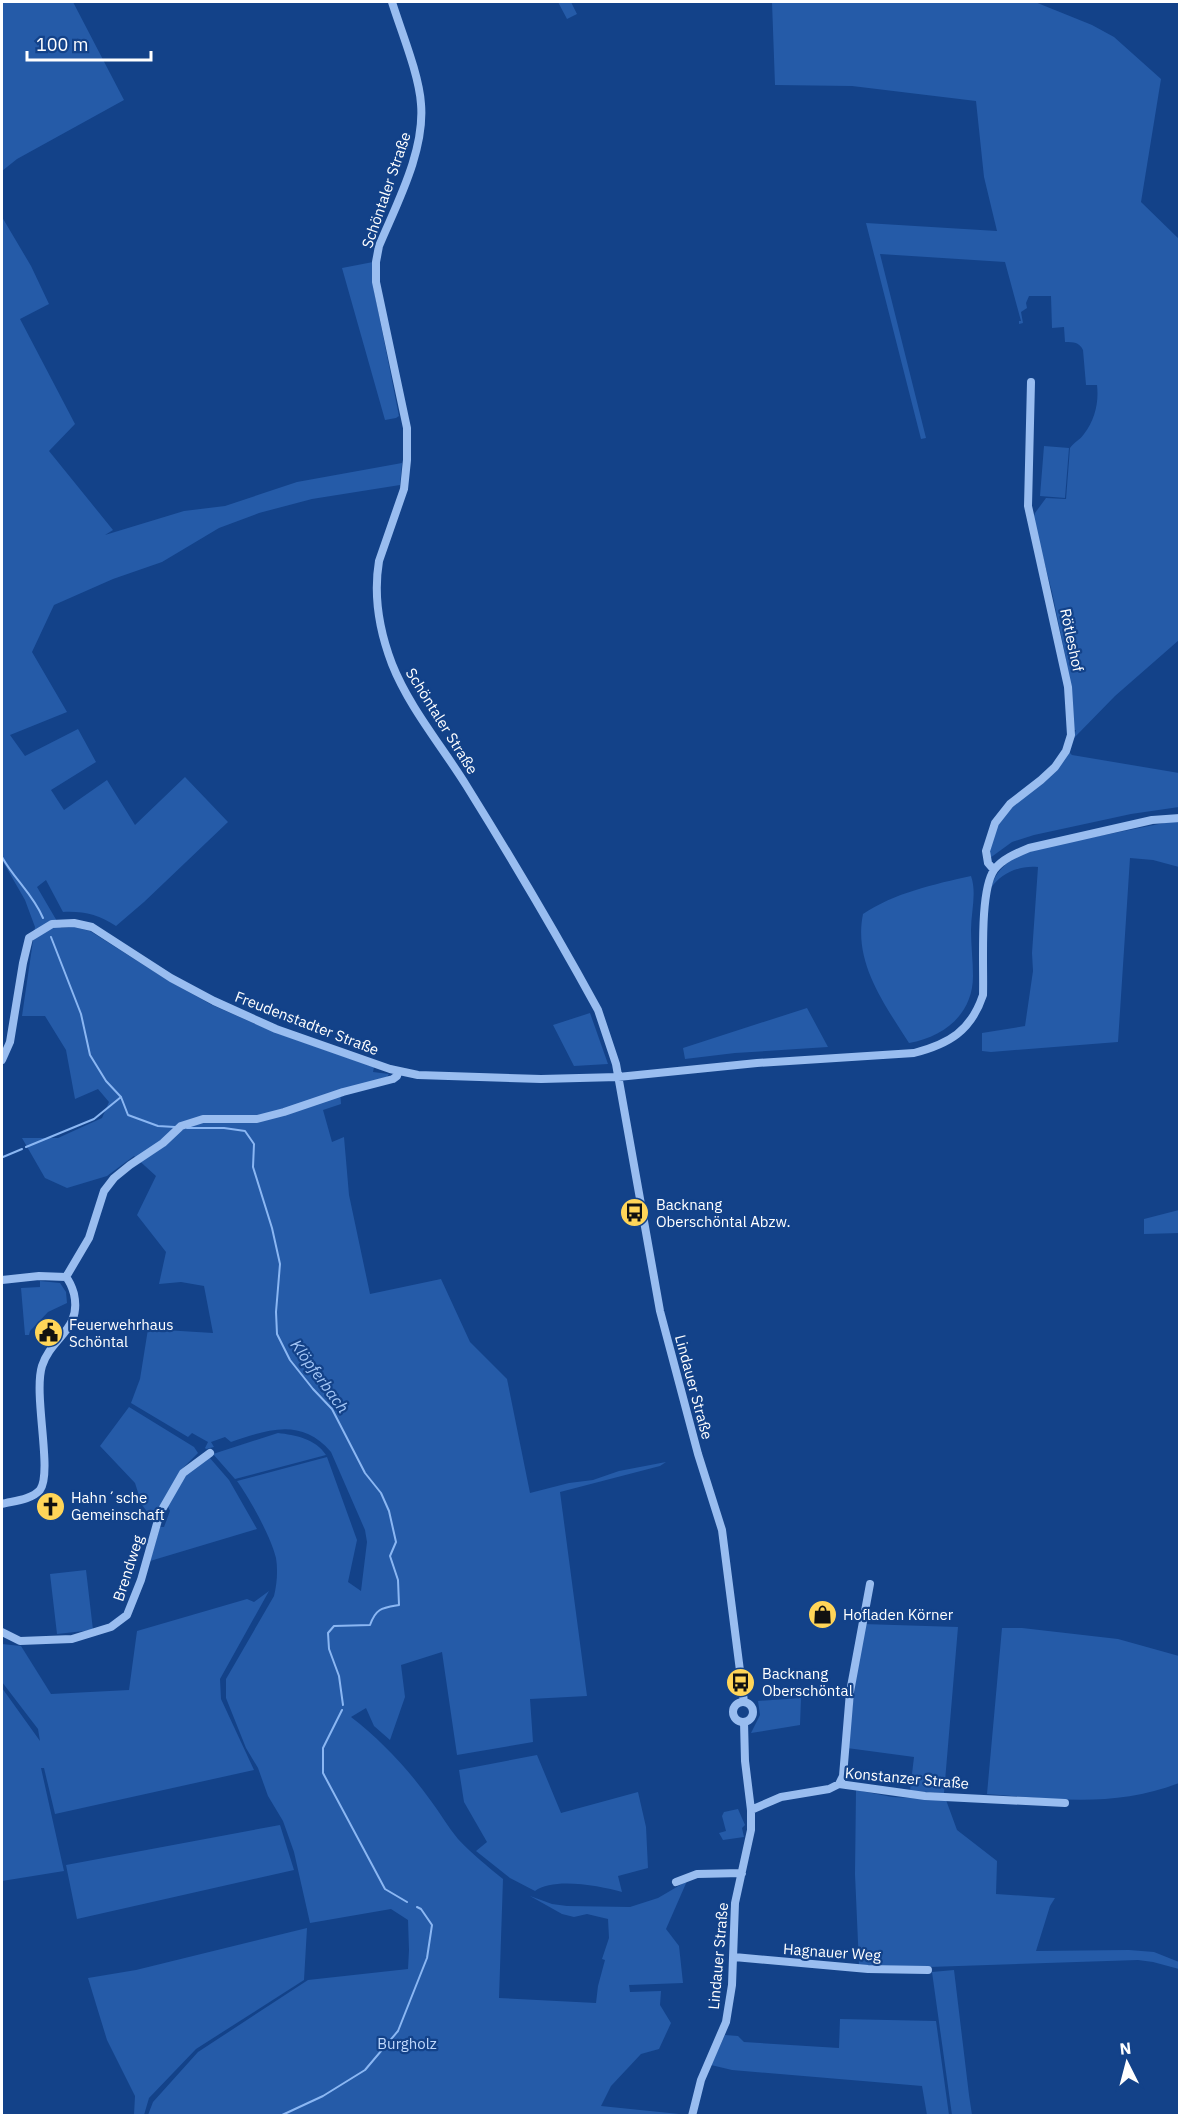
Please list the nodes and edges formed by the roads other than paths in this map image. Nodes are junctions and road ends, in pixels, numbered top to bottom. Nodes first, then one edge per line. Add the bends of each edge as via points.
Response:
1 (392, 2) edge
2 (1031, 382) dead end
3 (1179, 818) edge
4 (994, 870) junction
5 (2, 1060) edge
6 (398, 1072) junction
7 (618, 1077) junction
8 (66, 1278) junction
9 (2, 1280) edge
10 (210, 1453) dead end
11 (2, 1504) edge
12 (870, 1584) dead end
13 (2, 1632) edge
14 (744, 1702) junction
15 (744, 1722) junction
16 (839, 1784) junction
17 (1065, 1803) dead end
18 (751, 1810) junction
19 (742, 1873) junction
20 (676, 1882) dead end
21 (735, 1957) junction
22 (928, 1970) dead end
23 (692, 2115) edge

1 - 7 street, Schöntaler Straße via 419,90 422,120 417,148 376,262 376,282 407,428 404,489 377,573 381,633 404,689 498,837 598,1010
2 - 4 street, Rötleshof via 1028,506 1068,687 1071,735 1055,767 1010,804 994,823 986,851
3 - 4 street via 1152,820 1029,848
4 - 7 street, Freudenstadter Straße via 985,904 983,995 975,1016 950,1041 927,1050 895,1055
5 - 6 street, Freudenstadter Straße via 10,1042 29,938 52,924 74,923 92,927 214,1001 276,1029
6 - 7 street, Freudenstadter Straße via 541,1079
6 - 8 street via 393,1079 257,1119 203,1119 181,1126 114,1178 104,1191 89,1238
7 - 14 street, Lindauer Straße via 660,1311 722,1530
8 - 9 street
8 - 11 street via 76,1304 75,1317 42,1365 38,1384 45,1472 41,1488 32,1496
10 - 13 street, Brendweg via 183,1473 160,1513 127,1615 111,1627 72,1639 20,1641
12 - 16 street via 850,1692 843,1776
14 - 15 street, Lindauer Straße via 753,1713
14 - 15 street, Lindauer Straße via 736,1705 733,1712 736,1720
15 - 18 street, Lindauer Straße
16 - 17 street, Konstanzer Straße via 925,1796
16 - 18 street, Konstanzer Straße via 781,1797
18 - 19 street, Lindauer Straße
19 - 20 street via 697,1874
19 - 21 street, Lindauer Straße via 735,1903
21 - 22 street, Hagnauer Weg via 868,1969
21 - 23 street, Lindauer Straße via 726,2022 701,2080

